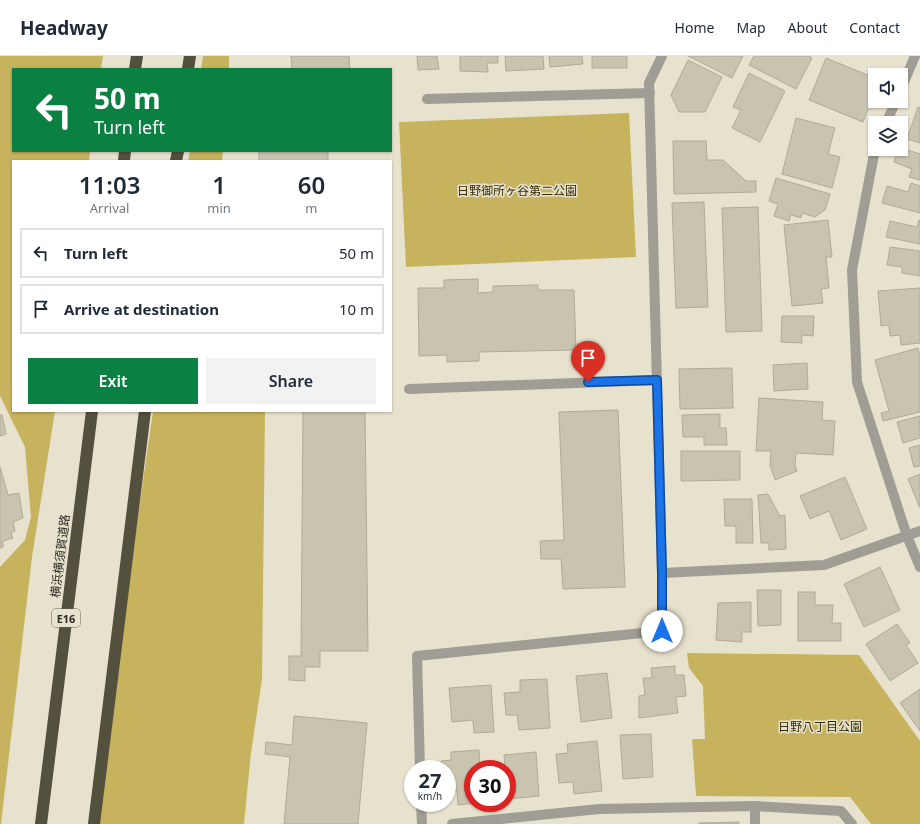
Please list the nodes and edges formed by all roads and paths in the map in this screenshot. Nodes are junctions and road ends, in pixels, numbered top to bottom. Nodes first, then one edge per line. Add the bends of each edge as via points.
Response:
1 (137, 56) edge
2 (190, 56) edge
3 (662, 56) edge
4 (915, 56) edge
5 (135, 68) edge
6 (188, 68) edge
7 (908, 72) edge
8 (650, 93) junction
9 (426, 99) dead end
10 (874, 156) edge
11 (657, 380) junction
12 (409, 389) dead end
13 (92, 412) edge
14 (145, 412) edge
15 (920, 531) edge
16 (908, 536) junction
17 (920, 567) edge
18 (662, 573) junction
19 (420, 760) edge
20 (755, 806) junction
21 (421, 812) edge
22 (41, 824) edge
23 (94, 824) edge
24 (422, 824) edge
25 (452, 824) edge
26 (755, 824) edge
27 (852, 824) edge

1 - 5 highway
2 - 6 highway
3 - 8 street via 649,83
4 - 7 street
8 - 9 street
8 - 11 street
10 - 16 street via 852,270 857,382
11 - 12 street
11 - 18 street
13 - 22 highway, 横浜横須賀道路 / E16
14 - 23 highway
15 - 16 street
16 - 17 street
16 - 18 street via 824,564
18 - 19 street via 662,631 417,656
20 - 25 street via 599,809
20 - 26 street
20 - 27 street via 841,811
21 - 24 street

